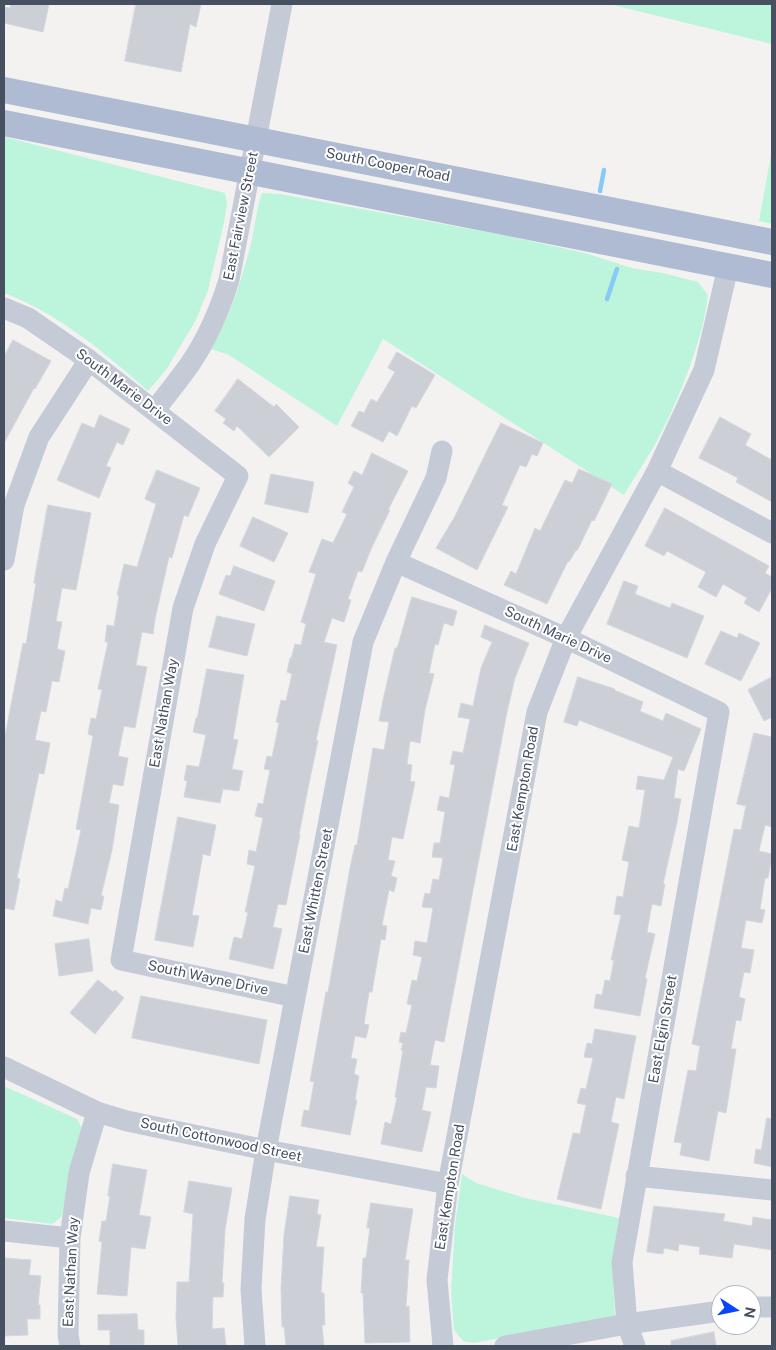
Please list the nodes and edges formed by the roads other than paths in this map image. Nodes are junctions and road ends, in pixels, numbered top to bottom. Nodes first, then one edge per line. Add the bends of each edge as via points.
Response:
1 (282, 4) edge
2 (4, 90) edge
3 (4, 124) edge
4 (256, 139) junction
5 (250, 171) junction
6 (734, 234) junction
7 (772, 242) edge
8 (728, 267) junction
9 (772, 275) edge
10 (4, 308) edge
11 (89, 360) junction
12 (155, 410) junction
13 (442, 451) dead end
14 (657, 471) junction
15 (238, 476) joint
16 (772, 533) edge
17 (4, 560) edge
18 (396, 562) junction
19 (566, 638) junction
20 (719, 712) joint
21 (121, 960) joint
22 (296, 997) junction
23 (4, 1067) edge
24 (97, 1112) junction
25 (266, 1150) junction
26 (636, 1176) junction
27 (448, 1184) junction
28 (772, 1190) edge
29 (4, 1231) edge
30 (70, 1238) junction
31 (711, 1312) edge
32 (628, 1324) junction
33 (70, 1346) edge
34 (255, 1346) edge
35 (443, 1346) edge
36 (505, 1346) edge
37 (635, 1346) edge

1 - 4 street, East Fairview Street
2 - 4 main road, South Cooper Road
3 - 5 main road
4 - 5 street, East Fairview Street
4 - 6 main road, South Cooper Road
5 - 8 main road
5 - 12 street, East Fairview Street via 222,300 191,363
6 - 7 main road, South Cooper Road
6 - 8 main road
8 - 9 main road
8 - 14 street, East Kempton Road via 704,370
10 - 11 street, South Marie Drive via 28,318
11 - 12 street, South Marie Drive
11 - 17 street via 39,437 14,505
12 - 15 street, South Marie Drive
13 - 18 street, East Whitten Street via 436,478
14 - 16 street
14 - 19 street, East Kempton Road
15 - 21 street, East Nathan Way via 206,544 183,608
18 - 19 street, South Marie Drive
18 - 22 street, East Whitten Street via 363,642
19 - 20 street, South Marie Drive
19 - 27 street, East Kempton Road via 537,712
20 - 26 street, East Elgin Street
21 - 22 street, South Wayne Drive
22 - 25 street, East Whitten Street
23 - 24 street, South Cottonwood Street
24 - 25 street, South Cottonwood Street
24 - 30 street, East Nathan Way via 78,1173
25 - 27 street, South Cottonwood Street
25 - 34 street, East Whitten Street via 255,1219 250,1289
26 - 28 street
26 - 32 street, East Elgin Street via 622,1262
27 - 35 street, East Kempton Road via 437,1280
29 - 30 street
30 - 33 street, East Nathan Way
31 - 32 street
32 - 36 street
32 - 37 street, East Elgin Street

